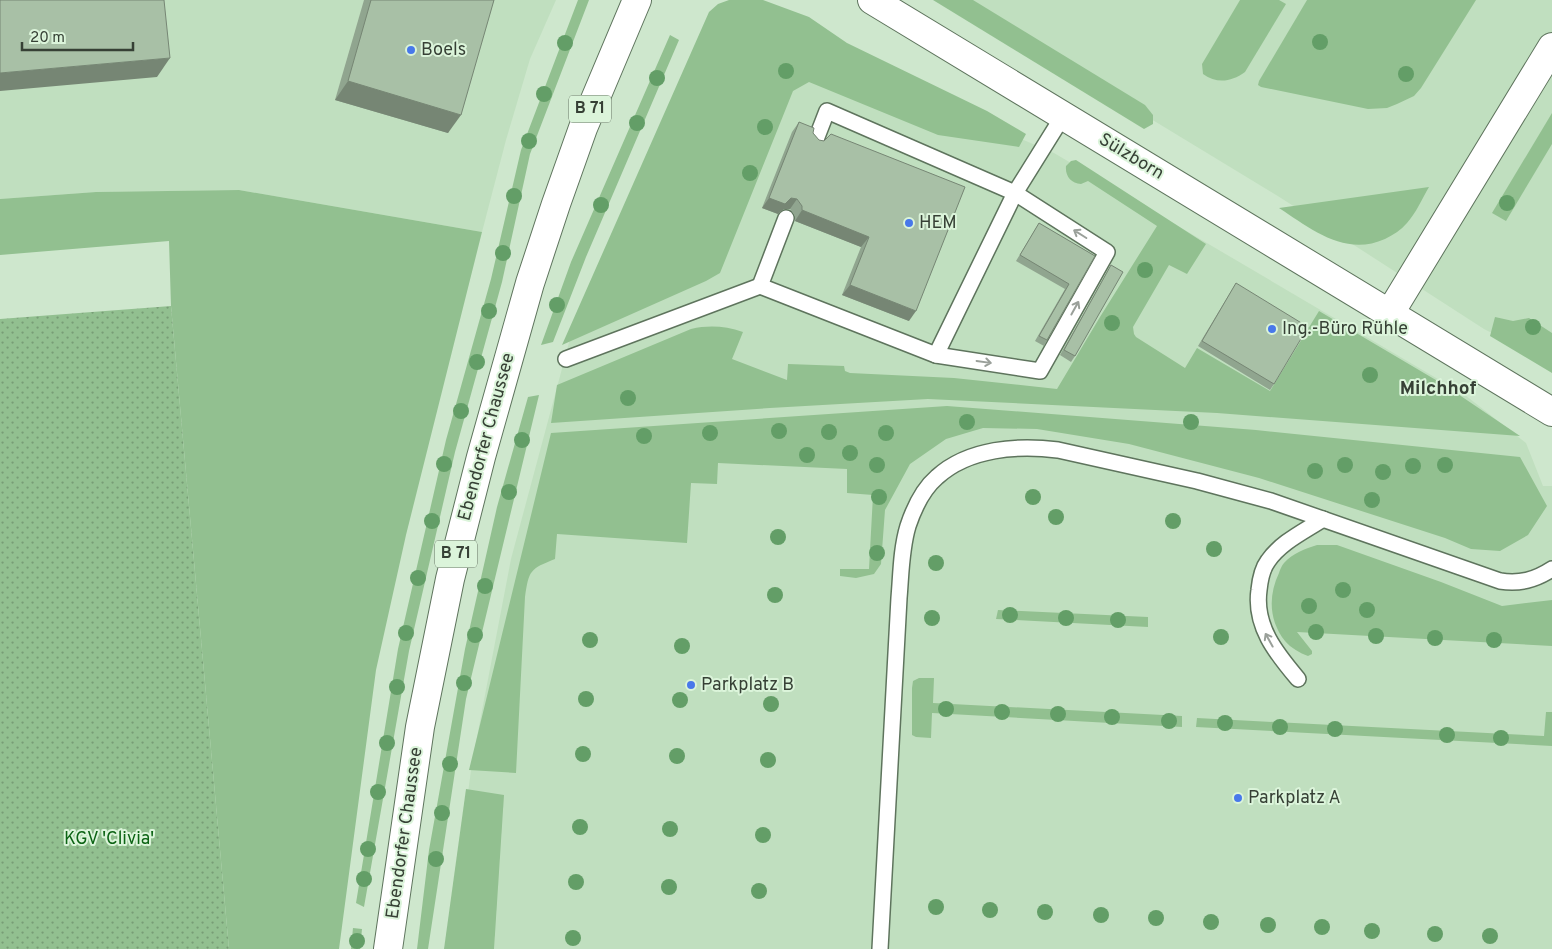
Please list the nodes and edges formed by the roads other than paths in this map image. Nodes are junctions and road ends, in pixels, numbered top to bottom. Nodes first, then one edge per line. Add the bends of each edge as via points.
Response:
1 (637, 0) edge
2 (872, 0) edge
3 (1552, 47) edge
4 (1063, 116) junction
5 (815, 142) edge
6 (1015, 193) junction
7 (786, 218) edge
8 (760, 286) junction
9 (1390, 313) junction
10 (936, 355) junction
11 (566, 359) dead end
12 (1552, 412) edge
13 (1323, 519) junction
14 (1552, 569) edge
15 (1298, 679) dead end
16 (388, 949) edge
17 (880, 949) edge

1 - 16 street, Ebendorfer Chaussee / B 71 via 583,128 556,204 481,457 450,578 420,727
2 - 4 street, Sülzborn
3 - 9 street
4 - 6 lane
4 - 9 street, Sülzborn
5 - 6 lane via 827,111
6 - 10 lane
10 -> 6 lane via 1040,371 1107,252
7 - 8 lane
8 - 10 lane
8 - 11 lane
9 - 12 street, Sülzborn
13 - 14 lane via 1500,581 1533,580
15 -> 13 lane via 1267,637 1259,617 1257,599 1268,561 1283,544
13 - 17 lane via 1231,490 1035,447 990,452 953,466 937,477 913,514 902,560

